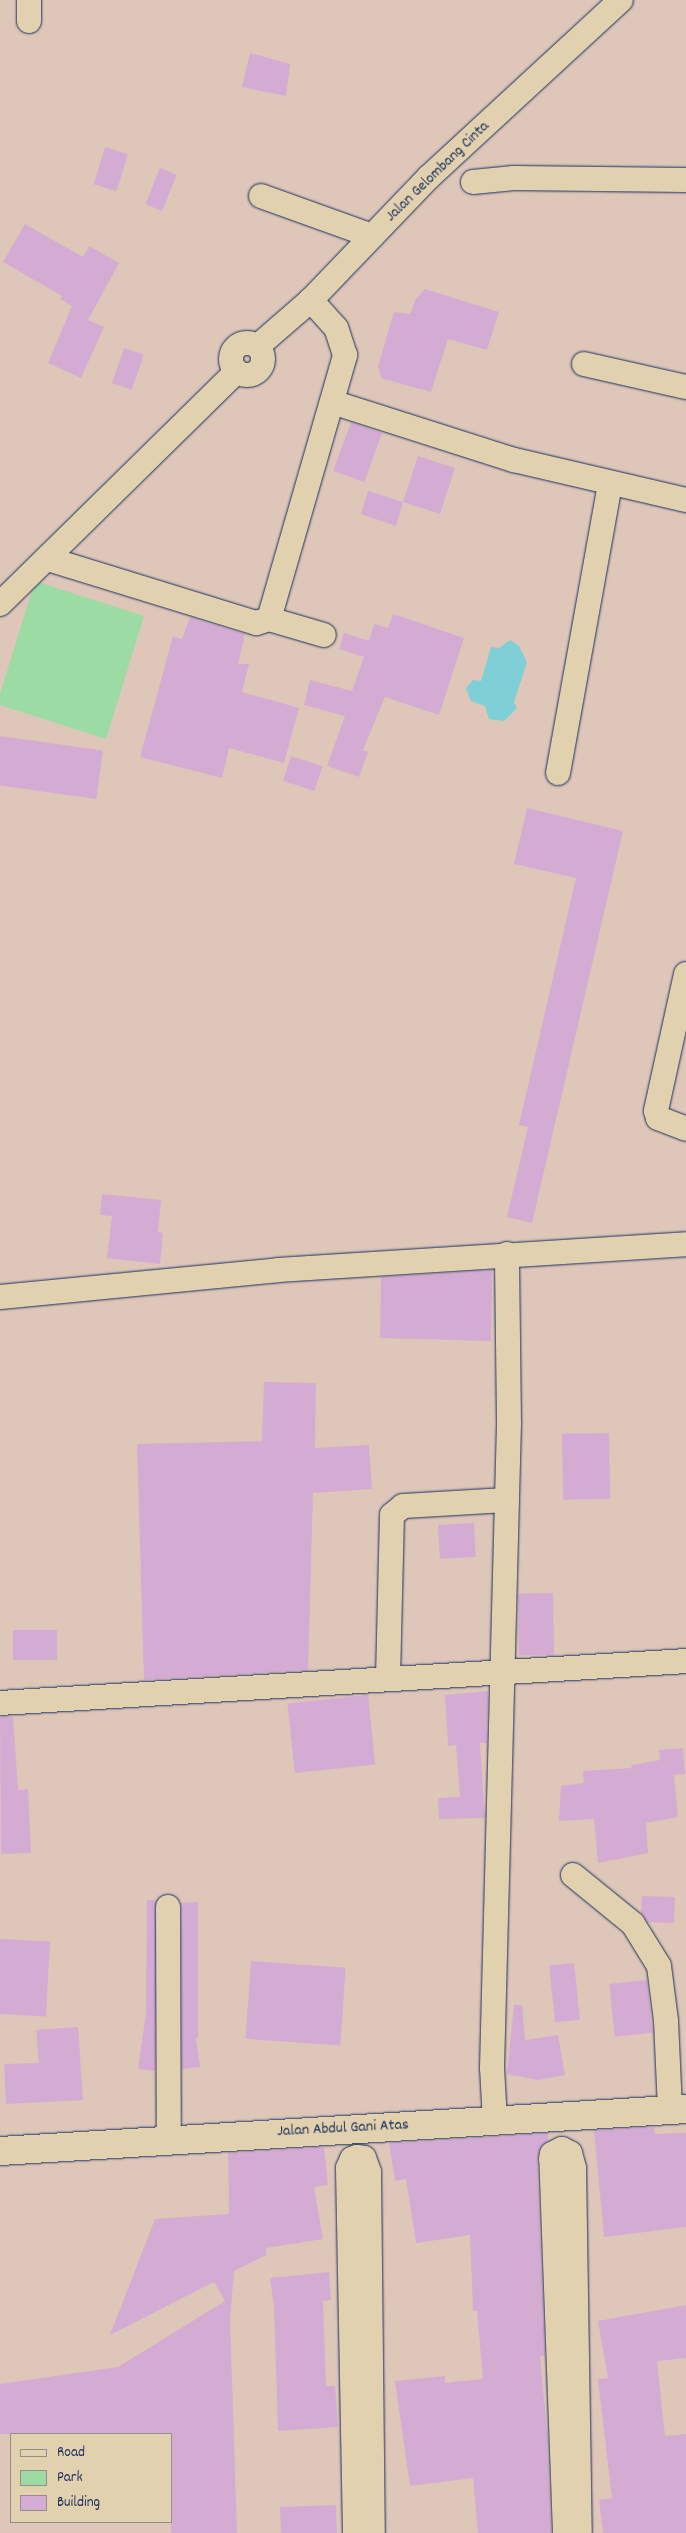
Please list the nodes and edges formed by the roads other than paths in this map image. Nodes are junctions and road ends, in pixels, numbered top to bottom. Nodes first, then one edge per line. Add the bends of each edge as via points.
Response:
1 (621, 0) edge
2 (686, 180) edge
3 (473, 182) dead end
4 (261, 196) dead end
5 (372, 236) junction
6 (311, 300) junction
7 (584, 364) dead end
8 (686, 387) edge
9 (332, 402) junction
10 (610, 484) junction
11 (686, 500) edge
12 (48, 559) junction
13 (0, 604) edge
14 (269, 619) junction
15 (324, 635) dead end
16 (558, 773) dead end
17 (686, 974) edge
18 (686, 1129) edge
19 (685, 1238) edge
20 (507, 1254) junction
21 (0, 1297) edge
22 (507, 1500) junction
23 (686, 1660) edge
24 (502, 1670) junction
25 (388, 1678) junction
26 (0, 1702) edge
27 (573, 1875) dead end
28 (168, 1907) dead end
29 (678, 2109) edge
30 (495, 2121) junction
31 (169, 2138) junction
32 (0, 2151) edge
33 (570, 2450) junction
34 (363, 2460) junction
35 (355, 2533) edge
36 (374, 2533) edge
37 (565, 2533) edge
38 (580, 2533) edge

1 - 5 street, Jalan Gelombang Cinta via 429,177
2 - 3 street via 514,178
4 - 5 street
5 - 6 street, Jalan Gelombang Cinta
6 - 9 street via 336,328 343,342 345,355
6 - 12 street, Jalan Gelombang Cinta via 258,346 264,360 259,370 250,375 237,371
7 - 8 street
9 - 10 street via 514,460
9 - 14 street
10 - 11 street
10 - 16 street
12 - 13 street
12 - 14 street via 256,624
14 - 15 street
17 - 18 street via 656,1111 658,1118
19 - 20 street
20 - 21 street via 278,1270
20 - 22 street
22 - 24 street
22 - 25 street via 403,1506 392,1514
23 - 24 street
24 - 25 street
24 - 30 street via 492,2068
25 - 26 street
27 - 29 street via 634,1924 659,1966
28 - 31 street
29 - 30 street, Jalan Abdul Gani Atas
30 - 31 street, Jalan Abdul Gani Atas
31 - 32 street, Jalan Abdul Gani Atas
33 - 33 street via 551,2160 552,2154 562,2149 570,2153 574,2168
33 - 37 street
33 - 38 street
34 - 34 street via 348,2168 352,2159 357,2157 368,2163
34 - 35 street
34 - 36 street

